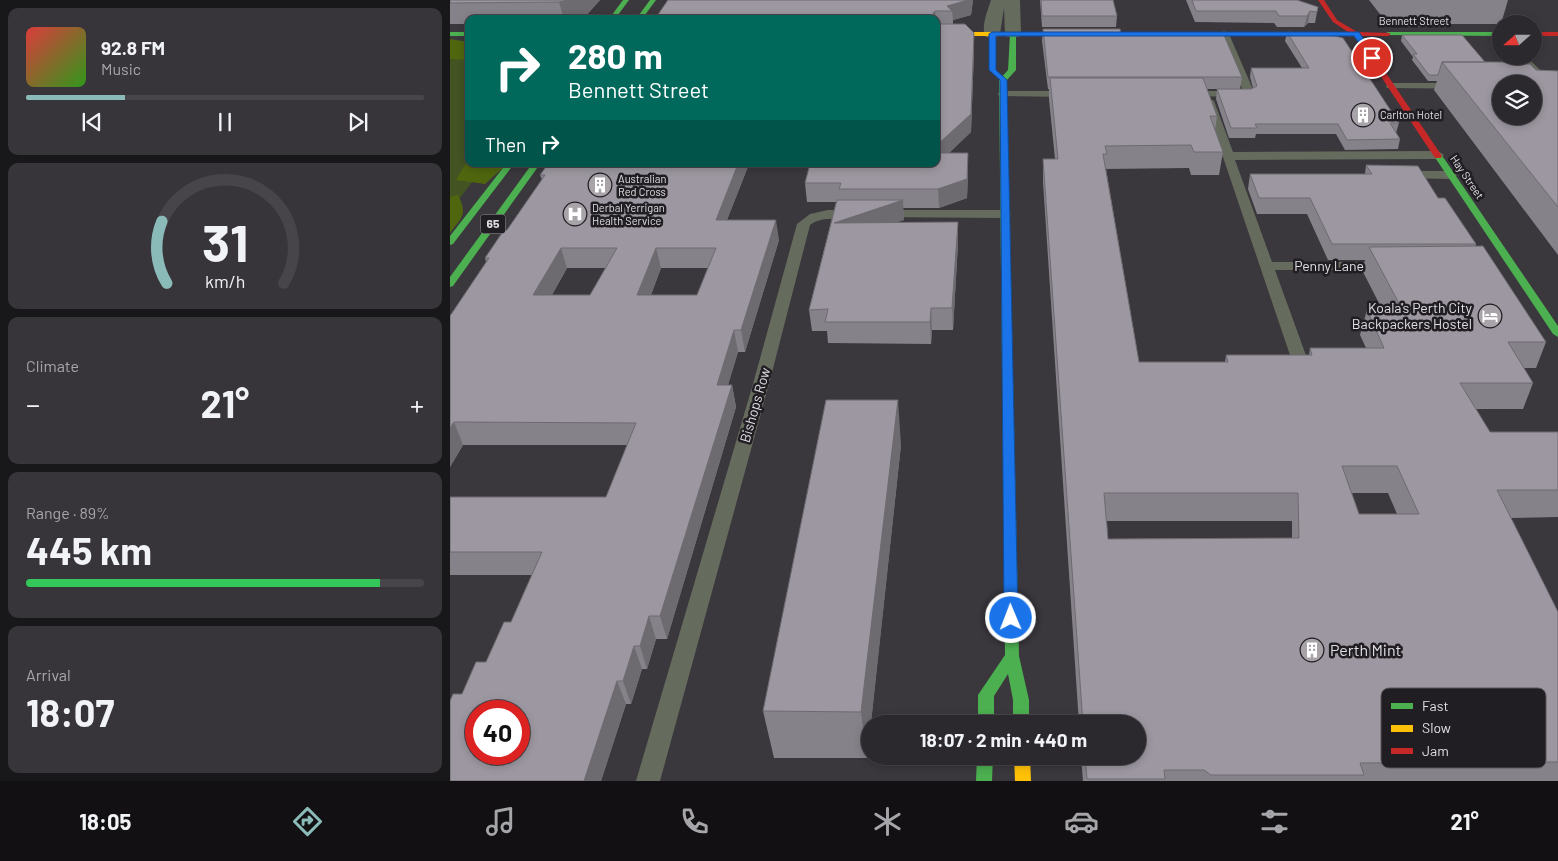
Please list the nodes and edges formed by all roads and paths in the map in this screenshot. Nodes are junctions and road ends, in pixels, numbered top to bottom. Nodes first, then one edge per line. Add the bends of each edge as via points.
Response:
1 (626, 0) edge
2 (652, 0) edge
3 (998, 0) edge
4 (1012, 0) edge
5 (1321, 0) edge
6 (615, 15) edge
7 (642, 15) edge
8 (1352, 18) dead end
9 (450, 34) edge
10 (465, 34) edge
11 (1013, 34) junction
12 (1090, 34) edge
13 (1175, 34) edge
14 (1224, 34) junction
15 (1356, 34) junction
16 (1542, 34) edge
17 (1558, 34) edge
18 (940, 35) edge
19 (1492, 35) edge
20 (992, 42) junction
21 (1529, 65) edge
22 (993, 70) dead end
23 (1539, 75) edge
24 (1003, 80) junction
25 (1391, 86) junction
26 (1492, 86) edge
27 (1003, 94) junction
28 (1087, 94) edge
29 (1181, 94) edge
30 (1206, 94) junction
31 (1228, 156) junction
32 (1438, 156) junction
33 (508, 167) edge
34 (534, 167) edge
35 (1395, 174) edge
36 (1451, 175) junction
37 (1004, 214) junction
38 (450, 242) edge
39 (1267, 266) junction
40 (1404, 266) edge
41 (1497, 266) edge
42 (1512, 266) junction
43 (450, 284) edge
44 (1558, 334) edge
45 (1300, 361) edge
46 (1012, 656) junction
47 (986, 715) edge
48 (1022, 715) edge
49 (985, 765) edge
50 (1022, 765) edge
51 (648, 781) edge
52 (984, 781) edge
53 (1023, 781) edge

1 - 6 main road
2 - 7 main road
3 - 20 street
4 - 11 street
5 - 15 main road, Hay Street via 1335,21
8 - 15 main road, Hay Street
9 - 10 main road
11 - 12 main road
11 - 20 main road
11 - 24 main road via 1012,70
13 - 14 main road, Bennett Street
14 - 15 main road, Bennett Street
14 - 30 lane via 1250,94
15 - 19 main road, Bennett Street
15 - 25 main road, Hay Street
16 - 17 main road
18 - 20 main road
21 - 23 lane
22 - 24 main road
24 - 27 main road
25 - 26 lane
25 - 32 main road, Hay Street
27 - 28 lane
27 - 37 main road
29 - 30 lane
30 - 31 lane
31 - 32 lane
31 - 39 lane via 1240,174
32 - 36 main road, Hay Street
33 - 38 main road, 65
34 - 43 main road, 65
35 - 36 lane
36 - 42 main road, Hay Street
37 - 46 main road
37 - 51 lane, Bishops Row via 823,214 811,217 804,224
39 - 40 lane, Penny Lane
39 - 45 lane
41 - 42 lane
42 - 44 main road, Hay Street
46 - 47 main road via 986,695
46 - 48 main road
49 - 52 main road
50 - 53 main road

